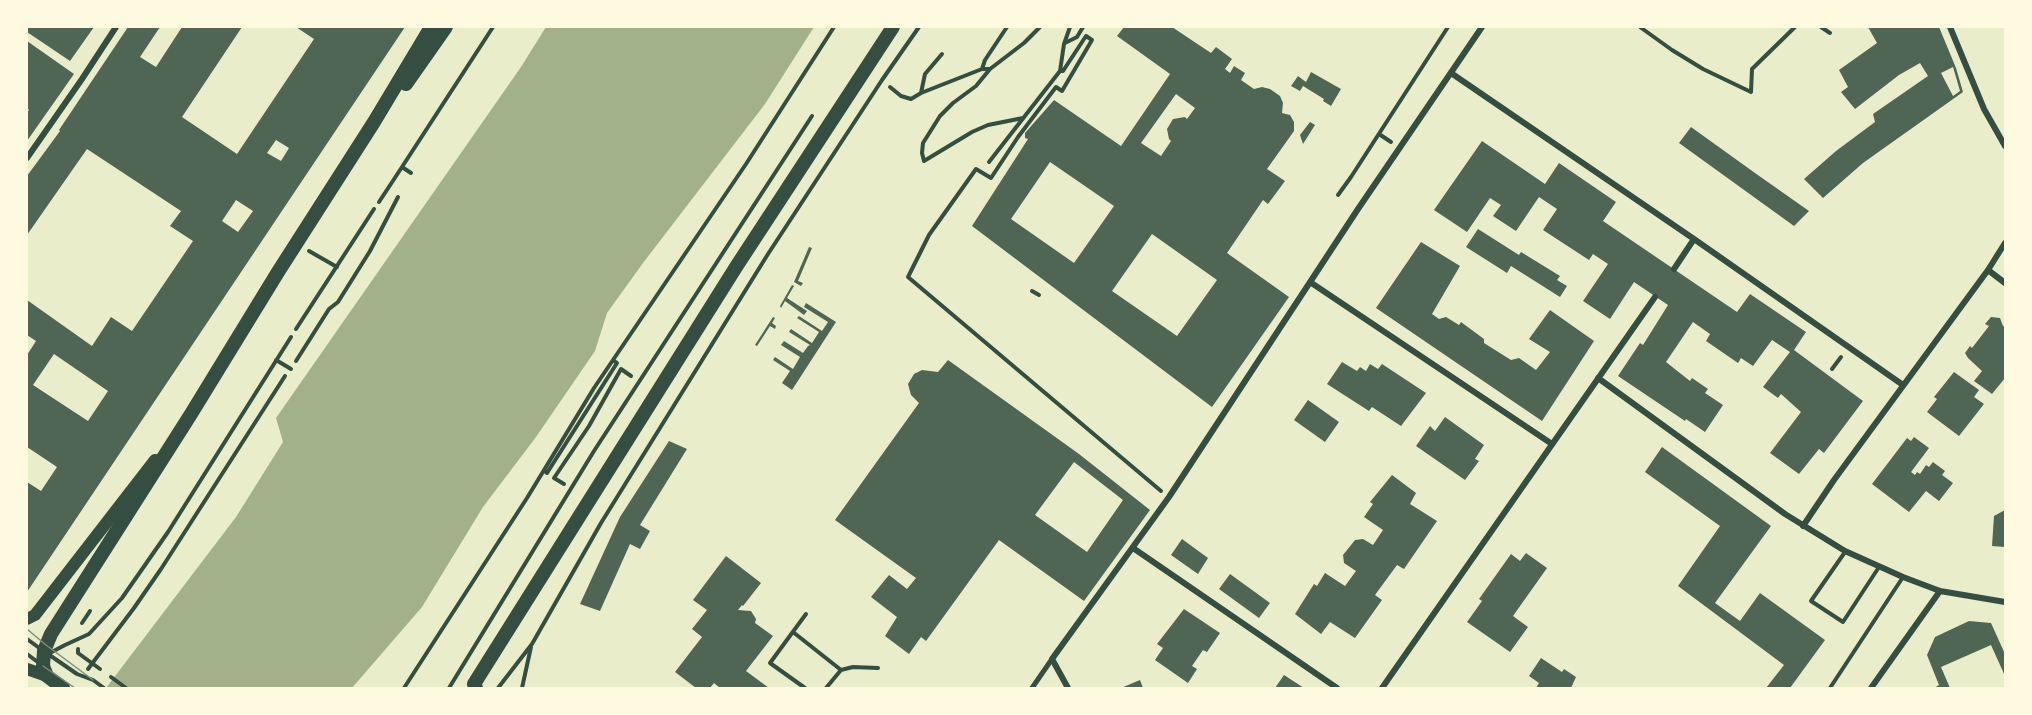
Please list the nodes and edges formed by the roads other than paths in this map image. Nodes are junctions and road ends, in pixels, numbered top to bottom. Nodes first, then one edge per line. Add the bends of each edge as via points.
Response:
1 (116, 27) edge
2 (431, 27) edge
3 (446, 27) edge
4 (493, 27) edge
5 (893, 27) edge
6 (919, 27) edge
7 (1482, 27) edge
8 (1950, 27) edge
9 (1451, 73) junction
10 (374, 122) junction
11 (2005, 146) edge
12 (27, 158) edge
13 (402, 167) junction
14 (411, 173) road end
15 (379, 202) road end
16 (1694, 238) junction
17 (2005, 243) edge
18 (1674, 269) dead end
19 (1988, 270) junction
20 (1310, 282) junction
21 (2005, 283) edge
22 (1655, 297) dead end
23 (291, 337) road end
24 (276, 360) junction
25 (291, 369) road end
26 (1598, 378) junction
27 (1903, 385) junction
28 (191, 414) junction
29 (1552, 444) junction
30 (1803, 526) junction
31 (1133, 548) junction
32 (1845, 551) junction
33 (1879, 567) junction
34 (1903, 578) junction
35 (1940, 591) junction
36 (2005, 602) edge
37 (27, 619) edge
38 (27, 639) edge
39 (532, 644) junction
40 (27, 654) edge
41 (1052, 659) junction
42 (40, 661) edge
43 (477, 687) edge
44 (63, 688) edge
45 (104, 688) edge
46 (498, 688) edge
47 (522, 688) edge
48 (1032, 688) edge
49 (1068, 688) edge
50 (1337, 688) edge
51 (1382, 688) edge
52 (1830, 688) edge
53 (1871, 688) edge

1 - 12 street
2 - 10 main road
3 - 10 main road
4 - 13 lane
5 - 43 main road via 736,267
6 - 39 lane via 768,254 601,523
7 - 9 street
8 - 11 street via 1984,109
9 - 16 street
9 - 20 street
10 - 28 main road
13 - 14 lane
13 - 15 lane
16 - 18 street
16 - 27 street
17 - 19 street
19 - 21 street
19 - 27 street
20 - 29 street
20 - 31 street
22 - 26 street
23 - 24 lane
24 - 25 lane
24 - 42 lane via 181,513 122,598 89,634
26 - 29 street
26 - 30 street
27 - 30 street
28 - 37 main road via 35,615
28 - 42 main road via 57,624
29 - 51 street
30 - 32 street
31 - 41 street
31 - 50 street
32 - 33 street
32 - 33 lane via 1811,601 1843,622
33 - 34 street
34 - 35 street
34 - 52 lane
35 - 36 street
35 - 53 street
38 - 42 lane
39 - 46 lane
39 - 47 lane
40 - 42 lane
41 - 48 street
41 - 49 street
42 - 44 main road
42 - 45 lane via 93,680

